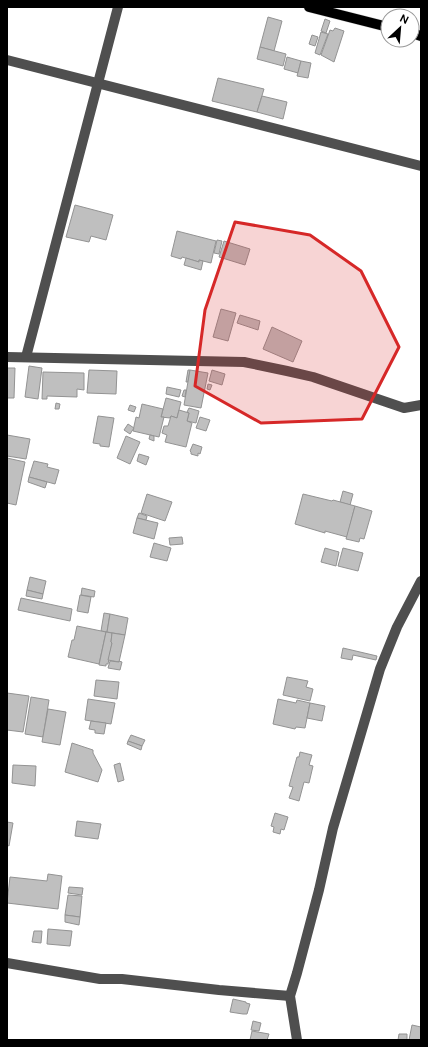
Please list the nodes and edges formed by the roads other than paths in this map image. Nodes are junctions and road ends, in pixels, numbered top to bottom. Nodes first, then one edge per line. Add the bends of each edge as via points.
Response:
1 (118, 7) edge
2 (309, 7) edge
3 (380, 25) edge
4 (7, 60) edge
5 (98, 84) junction
6 (421, 166) edge
7 (7, 357) edge
8 (26, 357) junction
9 (421, 405) edge
10 (421, 581) edge
11 (7, 963) edge
12 (290, 996) junction
13 (297, 1040) edge

1 - 5 street
2 - 3 main road
4 - 5 street
5 - 6 street
5 - 8 street
7 - 8 street
8 - 9 street via 244,362 313,377 404,408
10 - 12 street via 396,627 380,669 335,820
11 - 12 street via 100,979
12 - 13 street

